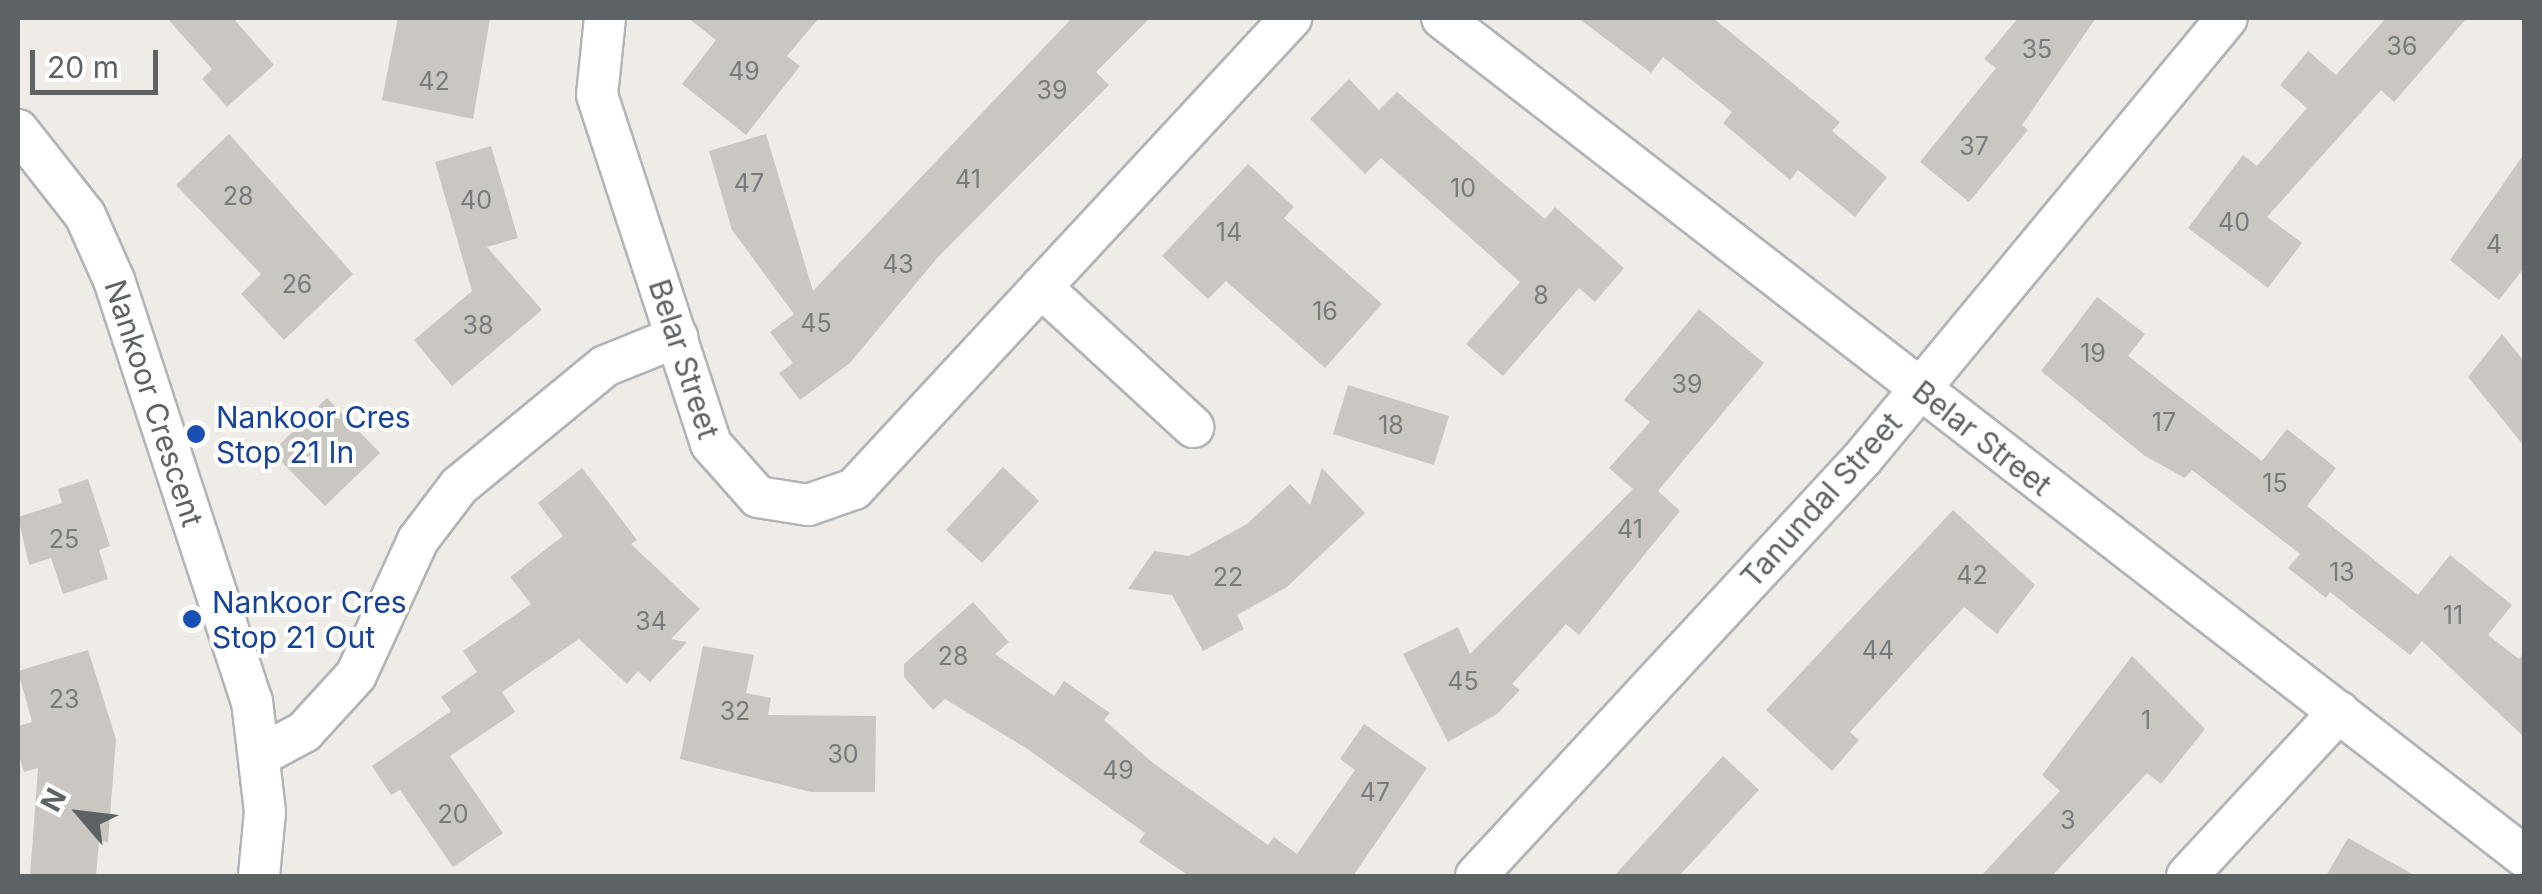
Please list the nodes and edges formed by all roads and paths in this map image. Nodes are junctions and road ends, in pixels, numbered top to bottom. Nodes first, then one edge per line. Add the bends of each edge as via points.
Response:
1 (605, 18) edge
2 (1291, 18) edge
3 (1442, 18) edge
4 (2227, 18) edge
5 (18, 130) edge
6 (1041, 288) junction
7 (676, 337) junction
8 (1919, 390) junction
9 (1193, 427) dead end
10 (2339, 712) junction
11 (262, 756) junction
12 (2524, 856) edge
13 (260, 876) edge
14 (1476, 876) edge
15 (2188, 876) edge

1 - 7 street, Belar Street via 597,95
2 - 6 street, Belar Street
3 - 8 street, Belar Street
4 - 8 street, Tanundal Street
5 - 11 street, Nankoor Crescent via 85,216 114,280
6 - 7 street, Belar Street via 854,489 808,505 758,497 723,467
6 - 9 street
7 - 11 street via 605,366 459,486 418,540 356,676 304,732
8 - 10 street, Belar Street
8 - 14 street, Tanundal Street
10 - 12 street, Belar Street
10 - 15 street
11 - 13 street, Nankoor Crescent

